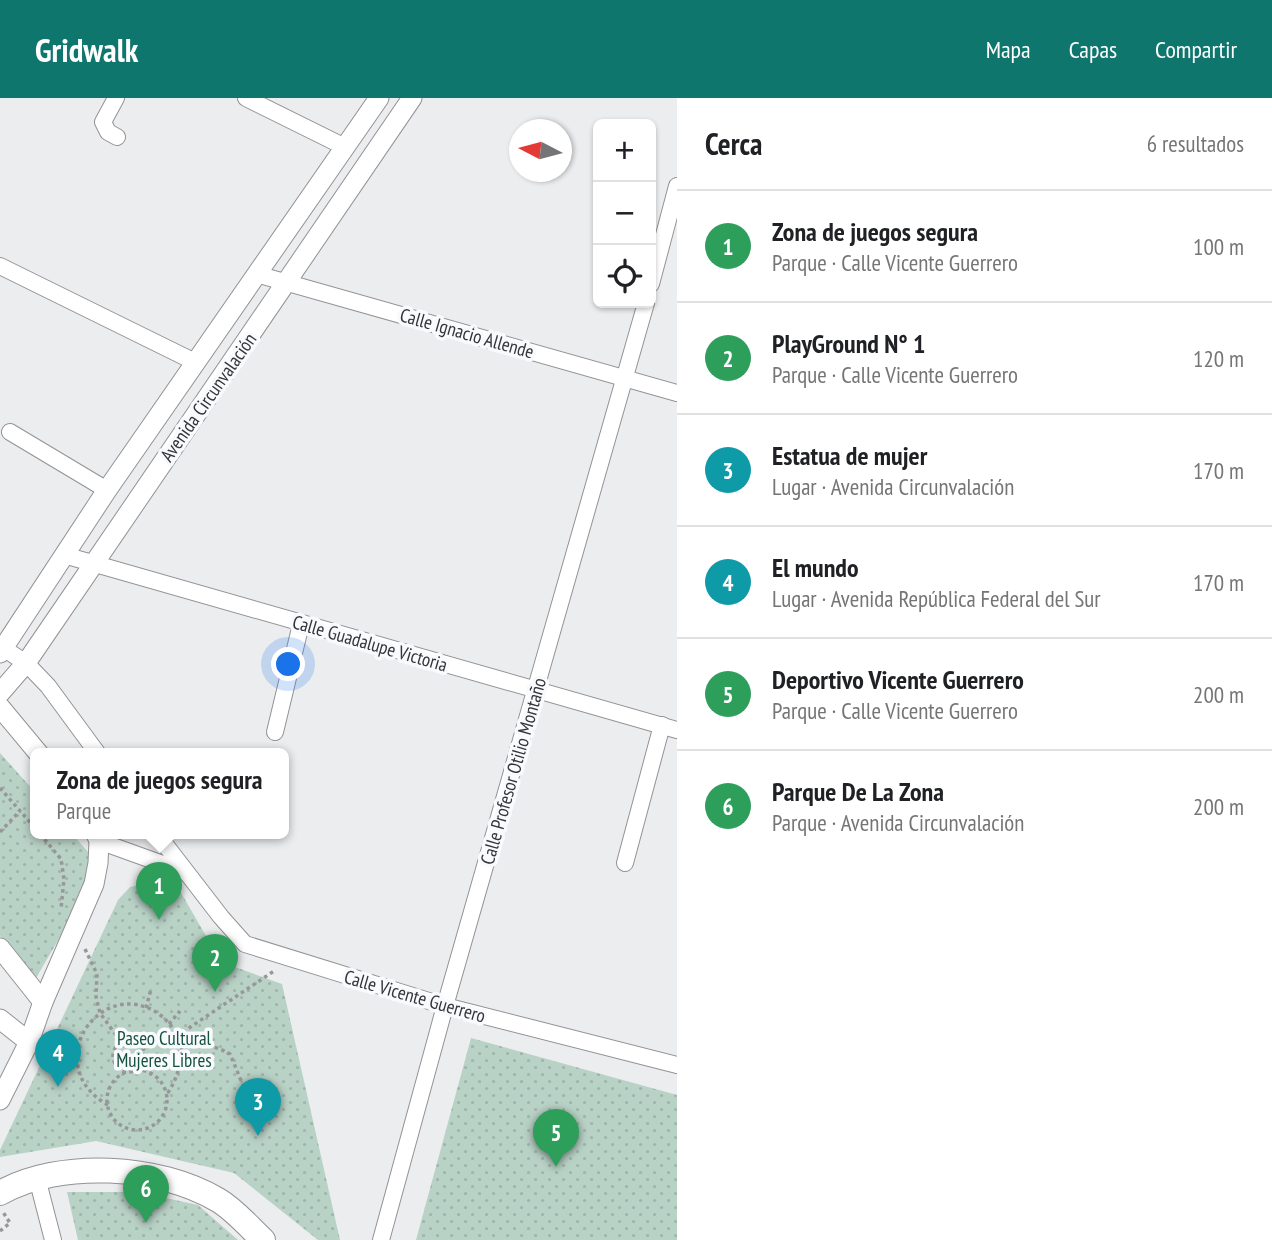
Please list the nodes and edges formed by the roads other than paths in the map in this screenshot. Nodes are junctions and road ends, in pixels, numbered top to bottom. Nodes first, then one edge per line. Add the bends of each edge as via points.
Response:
1 (116, 98) edge
2 (246, 98) edge
3 (379, 98) edge
4 (412, 98) edge
5 (117, 137) dead end
6 (345, 147) junction
7 (677, 186) edge
8 (656, 265) edge
9 (0, 266) edge
10 (256, 274) junction
11 (287, 282) junction
12 (645, 308) edge
13 (195, 362) junction
14 (626, 378) junction
15 (677, 393) edge
16 (159, 417) junction
17 (184, 430) junction
18 (10, 432) dead end
19 (107, 490) junction
20 (64, 555) junction
21 (94, 563) junction
22 (301, 624) junction
23 (2, 651) edge
24 (26, 663) junction
25 (536, 689) junction
26 (0, 693) edge
27 (0, 708) edge
28 (669, 728) edge
29 (275, 732) dead end
30 (34, 748) edge
31 (94, 748) edge
32 (97, 839) edge
33 (100, 839) edge
34 (161, 839) edge
35 (625, 863) dead end
36 (185, 872) junction
37 (0, 948) edge
38 (43, 1002) junction
39 (445, 1006) junction
40 (0, 1019) edge
41 (29, 1042) junction
42 (677, 1065) edge
43 (0, 1100) edge
44 (37, 1178) junction
45 (0, 1193) edge
46 (52, 1240) edge
47 (263, 1240) edge
48 (381, 1240) edge

1 - 5 street via 103,122
2 - 6 street
3 - 6 street, Avenida Circunvalación
4 - 11 street, Avenida Circunvalación
6 - 10 street, Avenida Circunvalación
7 - 8 street
9 - 13 street
10 - 11 street, Calle Ignacio Allende
10 - 13 street, Avenida Circunvalación
11 - 14 street, Calle Ignacio Allende
11 - 17 street, Avenida Circunvalación
12 - 14 street, Calle Profesor Otilio Montaño
13 - 16 street, Avenida Circunvalación
14 - 15 street, Calle Ignacio Allende
14 - 25 street, Calle Profesor Otilio Montaño
16 - 17 street
16 - 19 street, Avenida Circunvalación
17 - 21 street, Avenida Circunvalación
18 - 19 street
19 - 20 street, Avenida Circunvalación
20 - 21 street, Calle Guadalupe Victoria
20 - 23 street, Avenida Circunvalación
21 - 22 street, Calle Guadalupe Victoria
21 - 24 street, Avenida Circunvalación
22 - 25 street, Calle Guadalupe Victoria
22 - 29 street
23 - 24 street
24 - 26 street, Avenida Circunvalación
24 - 31 street
25 - 28 street, Calle Guadalupe Victoria
25 - 39 street, Calle Profesor Otilio Montaño
27 - 30 street
28 - 35 street
32 - 38 street via 94,884
33 - 36 street
34 - 36 street, Calle Vicente Guerrero
36 - 39 street, Calle Vicente Guerrero via 245,944
37 - 38 street
38 - 41 street
39 - 42 street, Calle Vicente Guerrero
39 - 48 street, Calle Profesor Otilio Montaño
40 - 41 street
41 - 43 street
44 - 45 main road
44 - 46 street
44 - 47 main road via 94,1170 167,1179 221,1202

